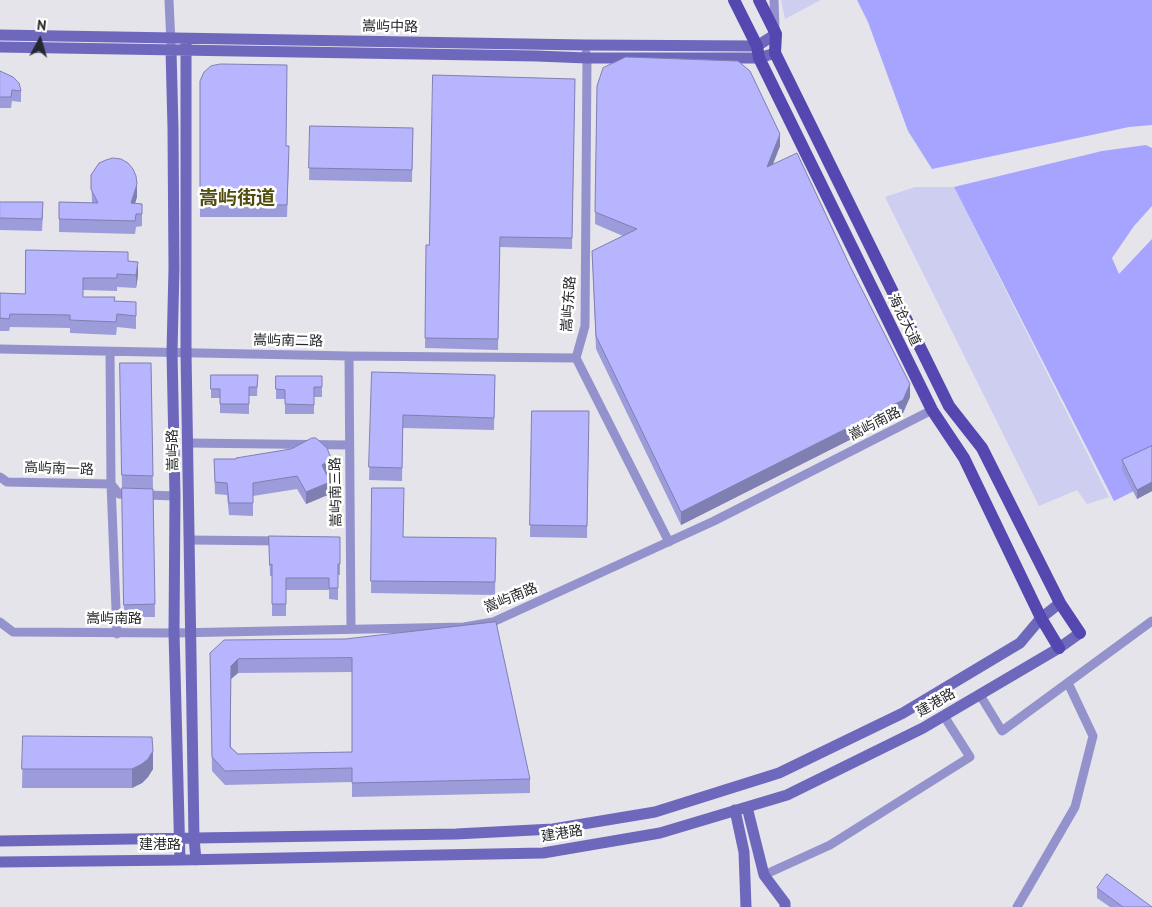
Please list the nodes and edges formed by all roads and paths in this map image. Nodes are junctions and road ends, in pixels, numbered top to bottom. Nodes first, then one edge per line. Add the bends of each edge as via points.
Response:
1 (169, 0) edge
2 (734, 0) edge
3 (759, 0) edge
4 (774, 0) edge
5 (776, 34) junction
6 (0, 35) edge
7 (171, 44) junction
8 (187, 44) junction
9 (584, 45) junction
10 (0, 47) edge
11 (758, 52) junction
12 (775, 53) junction
13 (587, 58) junction
14 (0, 349) edge
15 (110, 352) junction
16 (172, 352) junction
17 (186, 352) junction
18 (349, 356) junction
19 (576, 358) junction
20 (932, 410) junction
21 (188, 443) junction
22 (349, 445) junction
23 (0, 477) edge
24 (111, 484) junction
25 (175, 496) junction
26 (190, 540) junction
27 (294, 541) edge
28 (669, 542) junction
29 (1060, 603) junction
30 (1042, 618) junction
31 (1152, 621) edge
32 (0, 622) edge
33 (352, 628) junction
34 (174, 633) junction
35 (190, 633) junction
36 (1080, 633) joint
37 (117, 634) junction
38 (1060, 648) junction
39 (1068, 682) junction
40 (980, 695) junction
41 (944, 716) junction
42 (747, 807) junction
43 (735, 810) junction
44 (181, 838) junction
45 (194, 838) junction
46 (0, 841) edge
47 (180, 860) junction
48 (196, 860) junction
49 (0, 862) edge
50 (764, 875) junction
51 (746, 907) edge
52 (785, 907) edge
53 (1017, 907) edge

1 - 7 street
2 - 11 main road, 海沧大道
3 - 5 main road, 海沧大道
4 - 5 street
5 - 11 street
5 - 12 main road, 海沧大道
6 - 7 street, 嵩屿中路
7 - 8 street, 嵩屿中路
7 - 10 street, 嵩屿中路
7 - 16 street, 嵩屿路
8 - 9 street, 嵩屿中路
8 - 13 street, 嵩屿中路
8 - 17 street, 嵩屿路
9 - 11 street, 嵩屿中路
9 - 13 street, 嵩屿东路
11 - 12 street, 嵩屿中路
11 - 13 street, 嵩屿中路
11 - 20 main road, 海沧大道
12 - 29 main road, 海沧大道 via 949,406 982,448
13 - 19 street, 嵩屿东路 via 585,326
14 - 15 street, 嵩屿南二路
15 - 16 street, 嵩屿南二路
15 - 24 street
16 - 17 street, 嵩屿南二路
16 - 25 street, 嵩屿路
17 - 18 street, 嵩屿南二路
17 - 21 street, 嵩屿路
18 - 19 street, 嵩屿南二路
18 - 22 street, 嵩屿南三路
19 - 28 street
20 - 28 street, 嵩屿南路
20 - 30 main road, 海沧大道 via 964,458
21 - 22 street
21 - 26 street, 嵩屿路
22 - 33 street, 嵩屿南三路 via 346,542
23 - 24 street, 高屿南一路 via 8,482
24 - 25 street, 高屿南一路 via 119,494
24 - 37 street
25 - 34 street, 嵩屿路
26 - 27 street
26 - 35 street, 嵩屿路
28 - 33 street, 嵩屿南路 via 494,622 464,627
29 - 30 street, 建港路
29 - 36 main road, 海沧大道
30 - 38 main road, 海沧大道
30 - 45 street, 建港路 via 1020,643 902,713 779,773 655,812 553,830
31 - 39 street
32 - 37 street, 嵩屿南路 via 13,632
33 - 35 street, 嵩屿南路
34 - 35 street, 嵩屿南路
34 - 37 street, 嵩屿南路
34 - 44 street, 嵩屿路
35 - 45 street, 嵩屿路
36 - 38 street, 建港路
38 - 40 street, 建港路
39 - 40 street via 1002,731
39 - 53 street via 1093,736 1075,807
40 - 41 street, 建港路
41 - 42 street, 建港路 via 787,795
41 - 50 street via 970,757 830,845
42 - 43 street, 建港路
42 - 50 street
43 - 48 street, 建港路 via 660,833 543,853
43 - 51 street via 744,852
44 - 45 street, 建港路
44 - 46 street, 建港路
44 - 47 street, 嵩屿路
45 - 48 street, 嵩屿路
47 - 48 street, 建港路
47 - 49 street, 建港路
50 - 52 street

